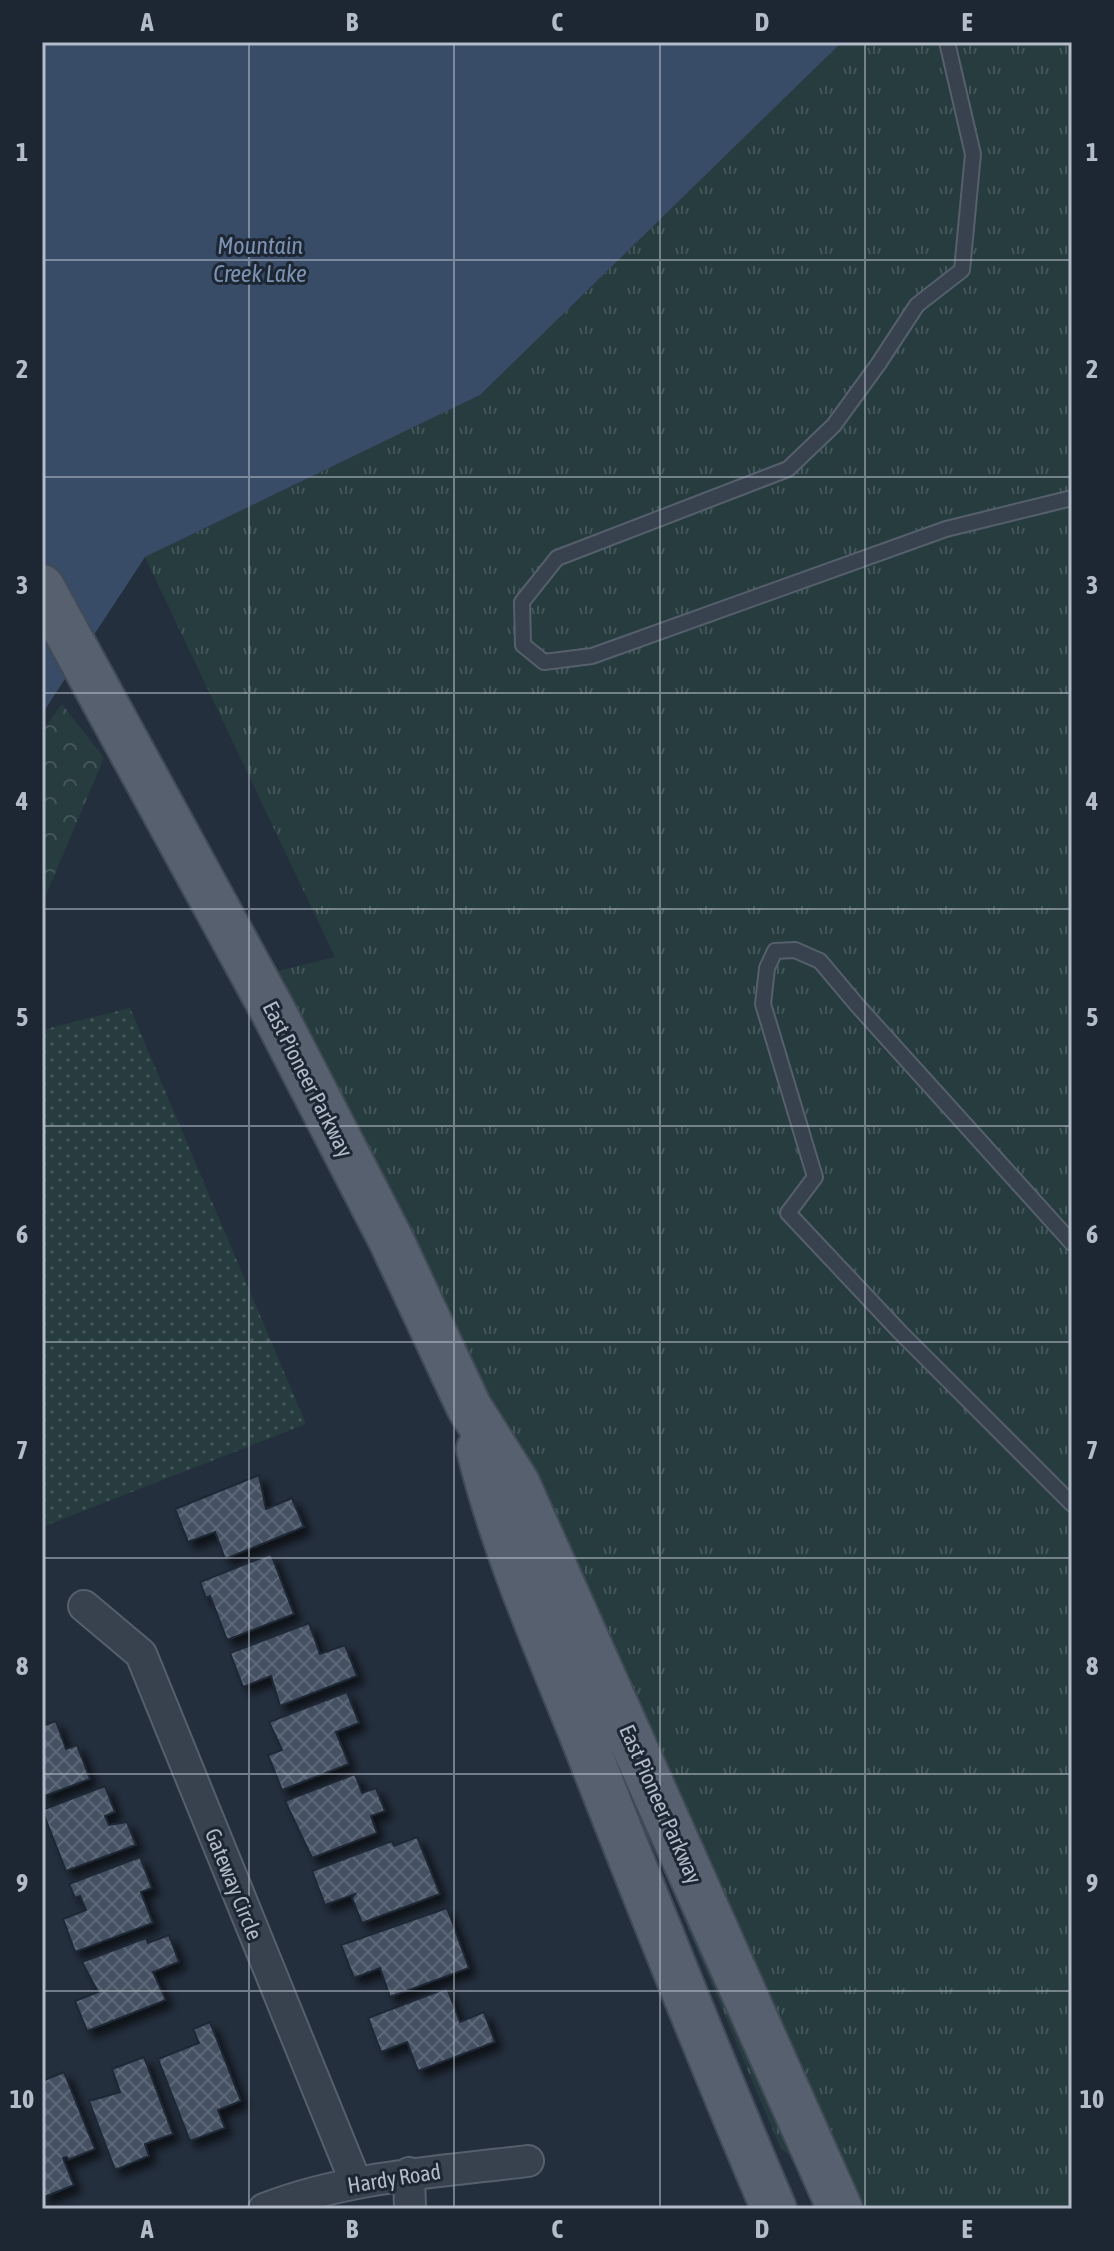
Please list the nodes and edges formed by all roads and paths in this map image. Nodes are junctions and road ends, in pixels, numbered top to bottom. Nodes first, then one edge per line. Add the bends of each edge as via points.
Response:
1 (947, 42) edge
2 (1072, 498) edge
3 (42, 587) edge
4 (1072, 1243) edge
5 (469, 1407) junction
6 (1072, 1504) edge
7 (84, 1606) dead end
8 (528, 2161) dead end
9 (409, 2173) junction
10 (356, 2183) junction
11 (264, 2209) edge
12 (410, 2209) edge
13 (774, 2209) edge
14 (840, 2209) edge

1 - 2 lane via 973,154 962,270 917,305 834,425 788,469 557,558 522,602 523,645 544,662 592,656 946,529
3 - 5 main road, East Pioneer Parkway via 273,1011
4 - 6 lane via 820,961 795,950 775,951 767,968 763,1004 815,1177 788,1213
5 - 13 main road, East Pioneer Parkway via 490,1495 558,1674
5 - 14 main road, East Pioneer Parkway via 517,1483
7 - 10 street, Gateway Circle via 141,1654
8 - 9 street, Hardy Road
9 - 10 street, Hardy Road
9 - 12 street
10 - 11 street, Hardy Road

